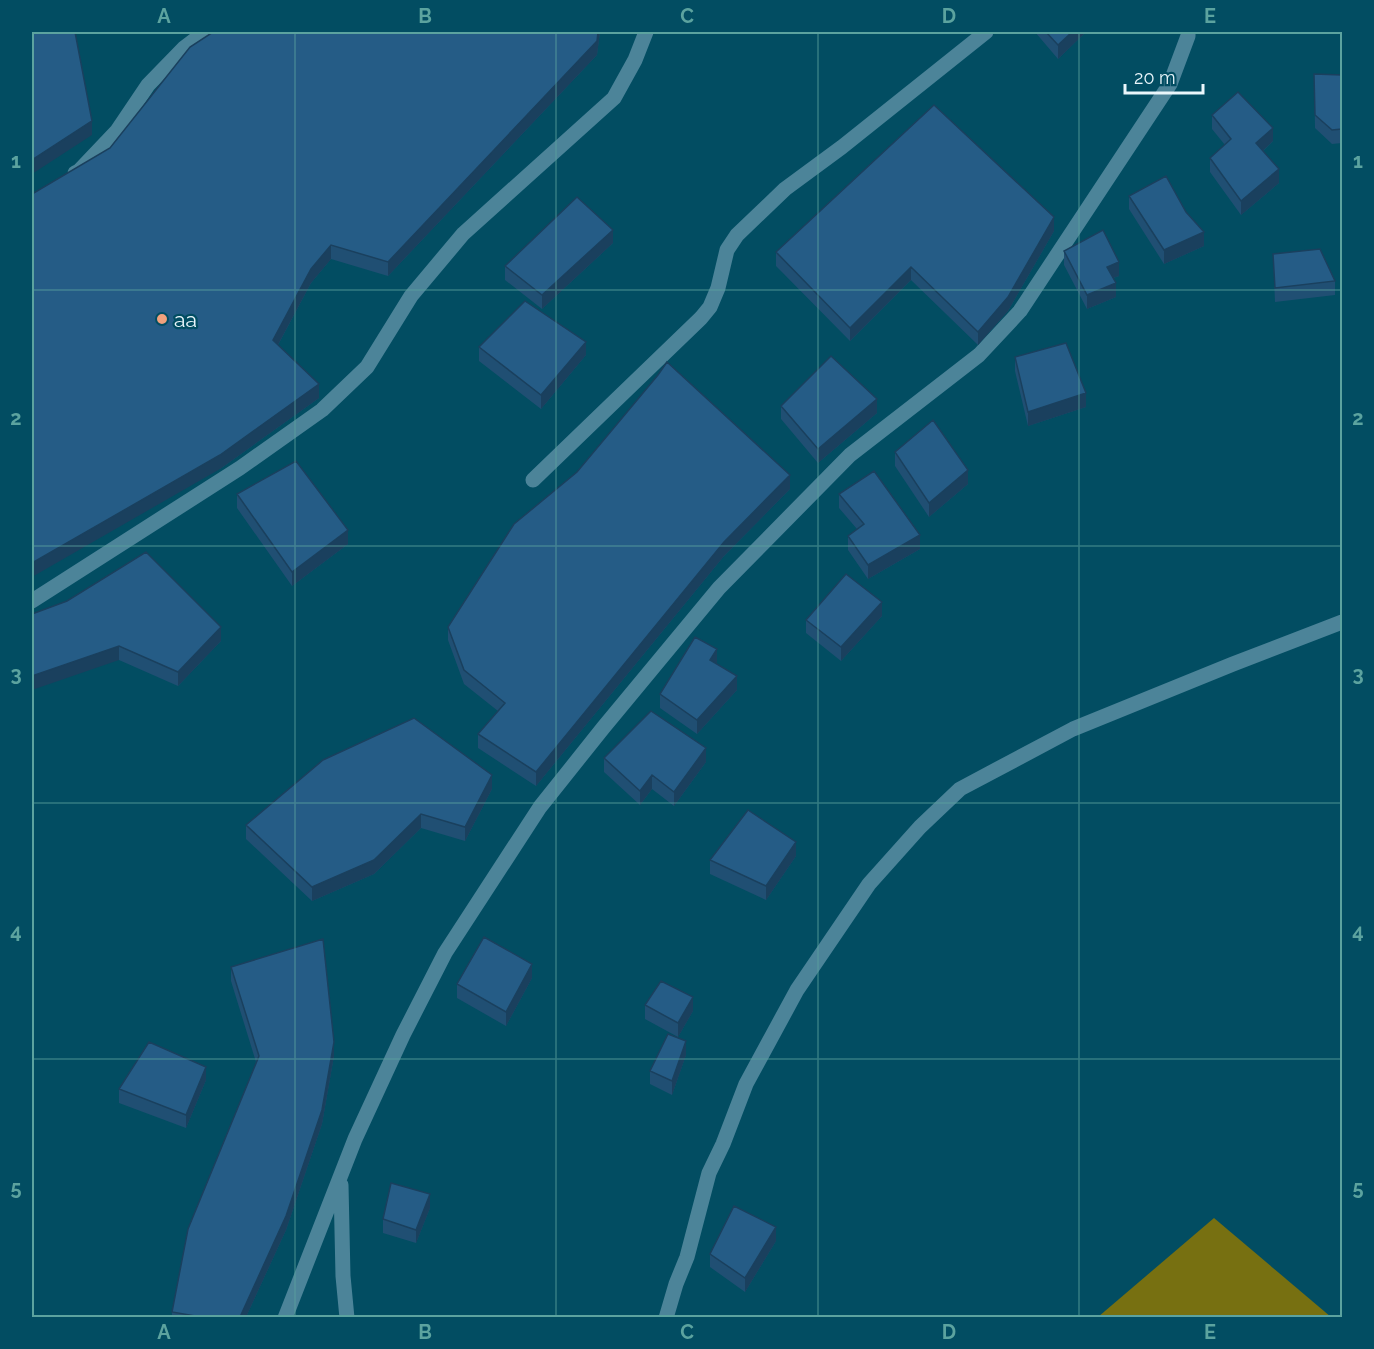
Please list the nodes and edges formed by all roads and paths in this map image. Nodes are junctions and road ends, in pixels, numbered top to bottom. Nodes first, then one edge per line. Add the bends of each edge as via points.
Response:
1 (205, 32) edge
2 (646, 32) edge
3 (986, 32) edge
4 (1188, 32) edge
5 (60, 182) edge
6 (533, 480) dead end
7 (32, 601) edge
8 (1342, 622) edge
9 (341, 1176) junction
10 (285, 1317) edge
11 (347, 1317) edge
12 (666, 1317) edge

1 - 5 street via 148,85 117,130 79,171
2 - 7 street via 614,98 463,234 411,296 367,367 322,410 240,468
3 - 6 street via 785,189 737,235 727,249 710,307 701,318
4 - 9 street via 1170,84 1020,311 979,355 850,455 727,580 540,807 445,953 403,1035
8 - 12 street via 1073,729 960,789 920,827 869,884 797,990 746,1084 709,1173
9 - 10 street
9 - 11 street

